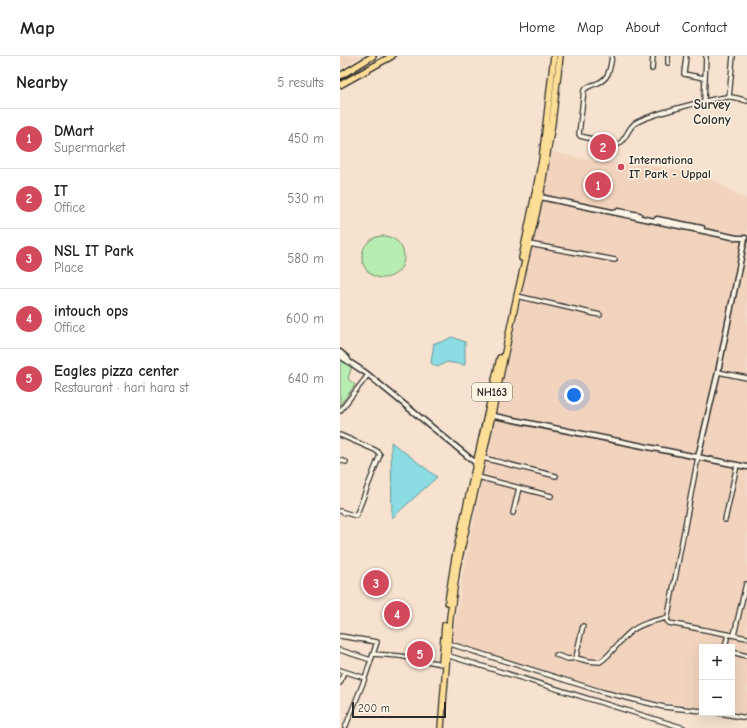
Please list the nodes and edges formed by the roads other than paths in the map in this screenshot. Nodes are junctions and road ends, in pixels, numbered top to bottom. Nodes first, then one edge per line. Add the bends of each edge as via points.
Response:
1 (373, 56) edge
2 (392, 56) edge
3 (554, 56) edge
4 (560, 56) edge
5 (612, 56) edge
6 (653, 56) edge
7 (668, 56) edge
8 (686, 56) edge
9 (706, 56) edge
10 (733, 56) edge
11 (668, 63) dead end
12 (652, 70) dead end
13 (340, 76) edge
14 (704, 78) junction
15 (342, 84) edge
16 (729, 97) junction
17 (704, 101) junction
18 (747, 101) edge
19 (540, 196) junction
20 (746, 238) edge
21 (529, 244) junction
22 (615, 260) dead end
23 (516, 296) junction
24 (600, 314) dead end
25 (340, 352) edge
26 (340, 356) edge
27 (349, 362) junction
28 (718, 372) junction
29 (368, 375) junction
30 (747, 378) edge
31 (340, 411) edge
32 (489, 415) junction
33 (340, 435) edge
34 (698, 457) junction
35 (482, 458) junction
36 (340, 460) edge
37 (346, 462) dead end
38 (479, 464) junction
39 (737, 465) junction
40 (747, 467) edge
41 (556, 476) dead end
42 (478, 477) junction
43 (520, 488) junction
44 (551, 496) dead end
45 (340, 511) edge
46 (513, 513) dead end
47 (725, 520) dead end
48 (746, 584) edge
49 (448, 613) junction
50 (666, 618) junction
51 (583, 626) dead end
52 (728, 634) junction
53 (734, 635) junction
54 (340, 636) edge
55 (747, 638) edge
56 (447, 644) junction
57 (726, 644) edge
58 (340, 650) edge
59 (735, 653) edge
60 (373, 654) junction
61 (446, 655) junction
62 (556, 655) dead end
63 (747, 656) edge
64 (576, 658) junction
65 (371, 660) junction
66 (442, 664) junction
67 (342, 671) edge
68 (365, 678) junction
69 (340, 683) edge
70 (699, 711) edge
71 (735, 716) edge
72 (747, 718) edge
73 (345, 728) edge
74 (438, 728) edge
75 (441, 728) edge
76 (684, 728) edge

1 - 13 main road
2 - 15 main road
3 - 32 highway, NH163 via 542,160
4 - 19 highway, NH163
5 - 17 street via 608,76 584,90 580,136 617,145 634,124 645,118
6 - 12 street
7 - 11 street
8 - 14 street via 684,74
9 - 14 street
10 - 16 street
14 - 17 street
16 - 17 street
16 - 18 street
19 - 20 street
19 - 21 highway, NH163
20 - 28 street
21 - 22 street
21 - 23 highway, NH163
23 - 24 street
23 - 32 highway, NH163
25 - 27 street
26 - 27 street
27 - 29 street
28 - 30 street
28 - 34 street
29 - 31 street
29 - 38 street
32 - 34 street
32 - 35 highway, NH163
32 - 38 highway, NH163
33 - 45 street via 375,450 380,455 356,516
34 - 39 street
34 - 50 street
35 - 38 highway, NH163
35 - 41 street
36 - 37 street
38 - 42 highway, NH163
38 - 49 highway, NH163 via 455,558
39 - 40 street
39 - 47 street
42 - 43 street
42 - 49 highway, NH163
43 - 44 street
43 - 46 street
48 - 53 street
49 - 56 highway, NH163
49 - 66 highway, NH163
50 - 52 street via 669,623
50 - 64 street via 634,629 601,662
51 - 64 street
52 - 53 street
52 - 57 street
53 - 55 street
54 - 60 street via 376,641
56 - 61 highway, NH163
56 - 70 street via 604,692 664,707
58 - 65 street
59 - 63 street
60 - 65 street
60 - 66 street
61 - 75 highway, NH163
61 - 76 street
62 - 64 street via 568,659
65 - 68 street
66 - 74 highway, NH163
67 - 68 street
67 - 69 street
68 - 73 street
71 - 72 street

